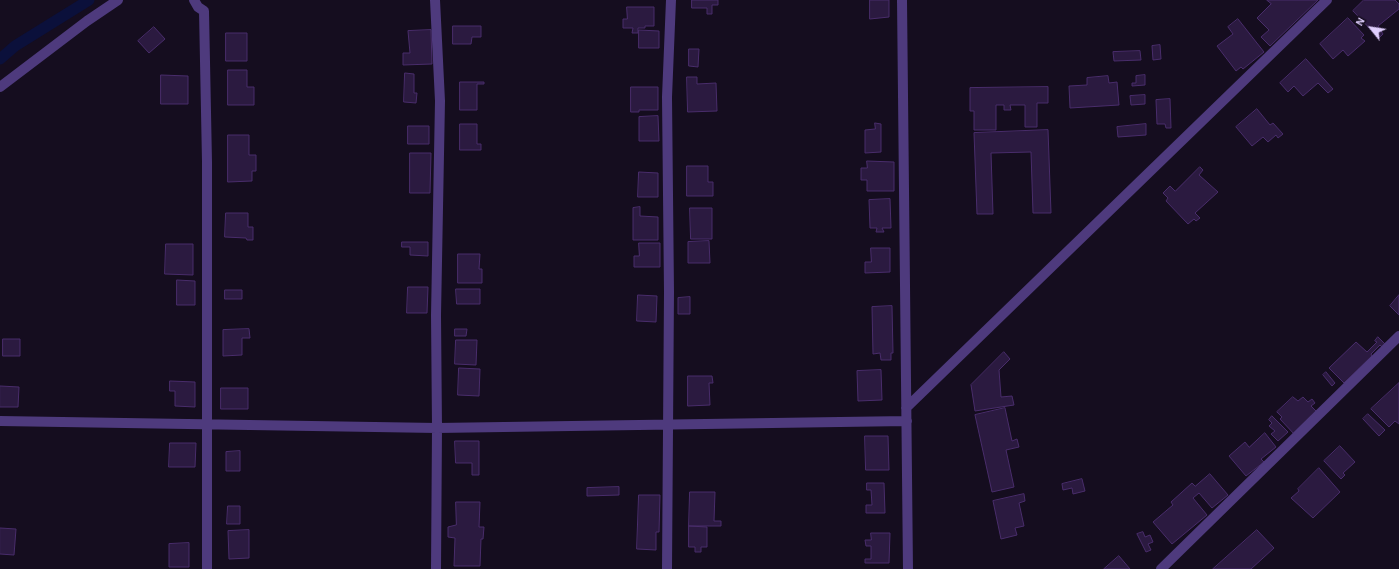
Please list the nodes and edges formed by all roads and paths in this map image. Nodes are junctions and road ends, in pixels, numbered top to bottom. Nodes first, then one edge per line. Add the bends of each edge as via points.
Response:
1 (118, 0) edge
2 (194, 0) edge
3 (435, 0) edge
4 (671, 0) edge
5 (902, 0) edge
6 (1327, 0) edge
7 (0, 87) edge
8 (1399, 336) edge
9 (906, 408) junction
10 (0, 421) edge
11 (907, 421) junction
12 (667, 424) junction
13 (207, 425) junction
14 (437, 428) junction
15 (207, 569) edge
16 (436, 569) edge
17 (667, 569) edge
18 (908, 569) edge
19 (1161, 569) edge

1 - 7 street
2 - 13 street via 204,11
3 - 14 street via 440,101 436,315
4 - 12 street via 667,97
5 - 9 street
6 - 9 street
8 - 19 street
9 - 11 street
10 - 13 street
11 - 12 street
11 - 18 street
12 - 14 street
12 - 17 street
13 - 14 street
13 - 15 street
14 - 16 street

